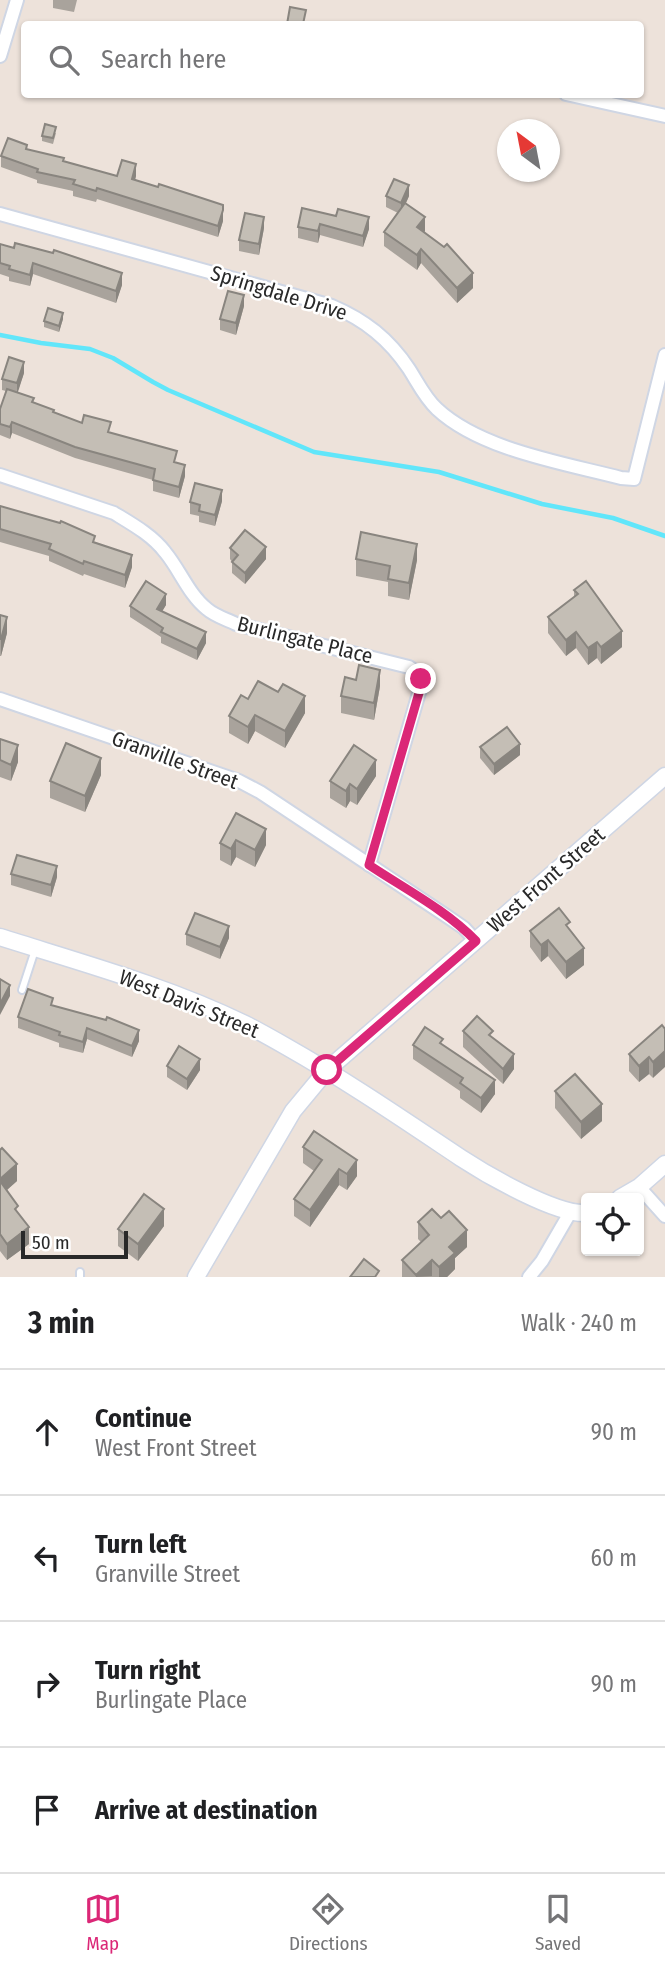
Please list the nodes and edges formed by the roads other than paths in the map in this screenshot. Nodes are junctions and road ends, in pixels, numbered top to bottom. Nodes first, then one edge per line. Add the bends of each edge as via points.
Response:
1 (17, 0) edge
2 (0, 56) edge
3 (584, 98) edge
4 (665, 116) edge
5 (0, 214) edge
6 (665, 355) edge
7 (0, 475) edge
8 (0, 699) edge
9 (665, 776) edge
10 (369, 865) junction
11 (0, 937) edge
12 (476, 941) junction
13 (35, 948) junction
14 (22, 990) dead end
15 (327, 1070) junction
16 (665, 1164) edge
17 (639, 1187) junction
18 (629, 1193) edge
19 (579, 1212) edge
20 (665, 1216) edge
21 (195, 1277) edge
22 (529, 1277) edge

1 - 2 street
3 - 4 street
5 - 6 street, Springdale Drive via 332,306 378,332 435,408 467,431 621,478 634,479
7 - 10 street, Burlingate Place via 114,513 149,535 205,608 218,616 417,672 421,686
8 - 10 street, Granville Street via 239,781
9 - 12 street, West Front Street
10 - 12 street, Granville Street via 464,928
11 - 13 street, West Davis Street
12 - 15 street, West Front Street
13 - 14 lane
13 - 15 street, West Davis Street via 187,999 246,1024
15 - 19 street, West Davis Street via 488,1176
15 - 21 street, West Front Street via 293,1111
16 - 17 street
17 - 18 street
17 - 20 street
19 - 22 street

